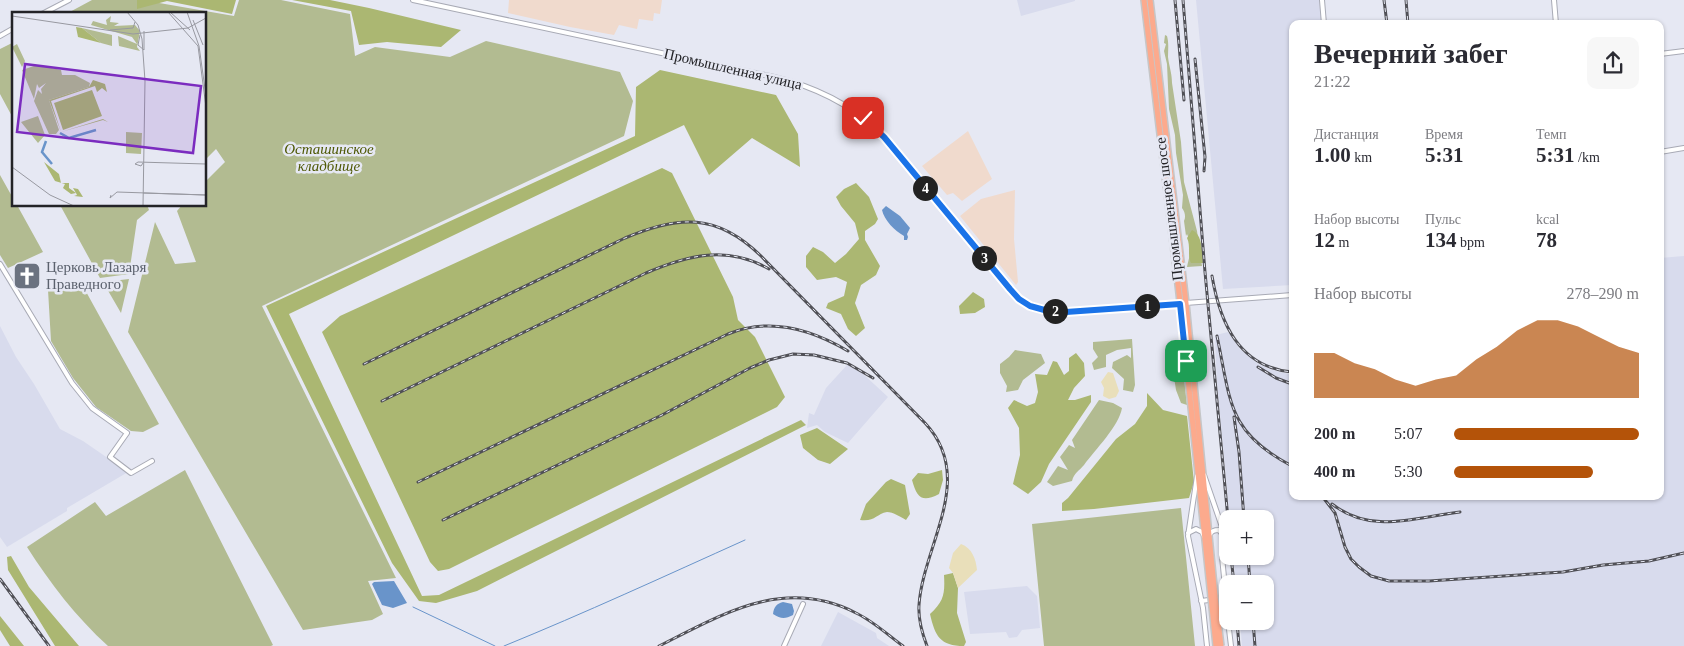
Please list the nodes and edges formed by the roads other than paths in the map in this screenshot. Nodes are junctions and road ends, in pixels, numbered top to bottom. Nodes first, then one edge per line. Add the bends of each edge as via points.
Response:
1 (69, 0) edge
2 (413, 0) edge
3 (1144, 0) edge
4 (1150, 0) edge
5 (1322, 0) edge
6 (1554, 0) edge
7 (46, 12) edge
8 (1324, 20) edge
9 (1556, 20) edge
10 (12, 29) edge
11 (0, 36) edge
12 (1684, 51) edge
13 (1664, 54) edge
14 (1162, 117) junction
15 (1684, 148) edge
16 (1664, 151) edge
17 (0, 264) edge
18 (1289, 295) edge
19 (1183, 303) junction
20 (152, 461) dead end
21 (1200, 473) junction
22 (1219, 519) edge
23 (1219, 531) edge
24 (1188, 536) junction
25 (1207, 536) junction
26 (1213, 596) junction
27 (1219, 599) edge
28 (1202, 601) junction
29 (803, 604) dead end
30 (1229, 630) edge
31 (784, 646) edge
32 (1207, 646) edge
33 (1216, 646) edge
34 (1221, 646) edge
35 (1231, 646) edge

1 - 7 street
2 - 19 street, Промышленная улица via 774,77 811,88 854,111 876,129 1010,289 1030,306 1066,312
3 - 14 main road, Промышленное шоссе
4 - 14 main road, Промышленное шоссе
5 - 8 street
6 - 9 street
10 - 11 street
12 - 13 street
14 - 19 main road, Промышленное шоссе
15 - 16 street
17 - 20 street via 72,383 92,408 127,433 110,457 130,473
18 - 19 street, Промышленная улица
19 - 21 main road, Промышленное шоссе
21 - 22 street
21 - 24 street
21 - 25 main road, Промышленное шоссе
23 - 25 street
24 - 25 street via 1196,529
24 - 28 street
25 - 26 main road, Промышленное шоссе
26 - 33 main road, bridge
26 - 34 main road, bridge
27 - 28 street
28 - 32 street
29 - 31 street
30 - 35 street

